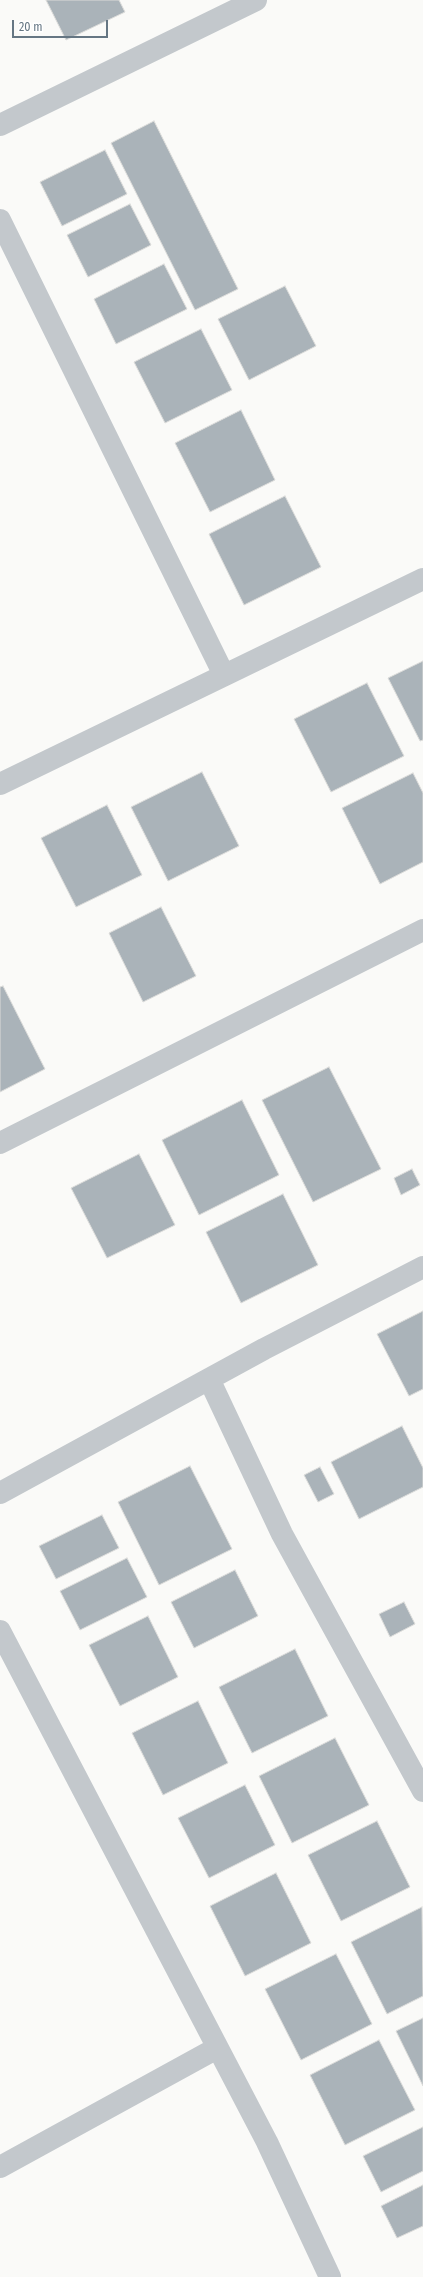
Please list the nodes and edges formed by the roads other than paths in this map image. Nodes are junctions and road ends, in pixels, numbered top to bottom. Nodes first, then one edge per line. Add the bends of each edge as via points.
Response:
1 (256, 0) edge
2 (0, 125) edge
3 (0, 220) edge
4 (423, 579) edge
5 (224, 675) junction
6 (0, 784) edge
7 (423, 930) edge
8 (0, 1143) edge
9 (423, 1268) edge
10 (209, 1379) junction
11 (0, 1493) edge
12 (0, 1630) edge
13 (422, 1787) edge
14 (217, 2048) junction
15 (0, 2167) edge
16 (330, 2277) edge

1 - 2 street
3 - 5 street
4 - 5 street
5 - 6 street
7 - 8 street
9 - 10 street
10 - 11 street
10 - 13 street via 282,1534
12 - 14 street
14 - 15 street
14 - 16 street via 267,2142

